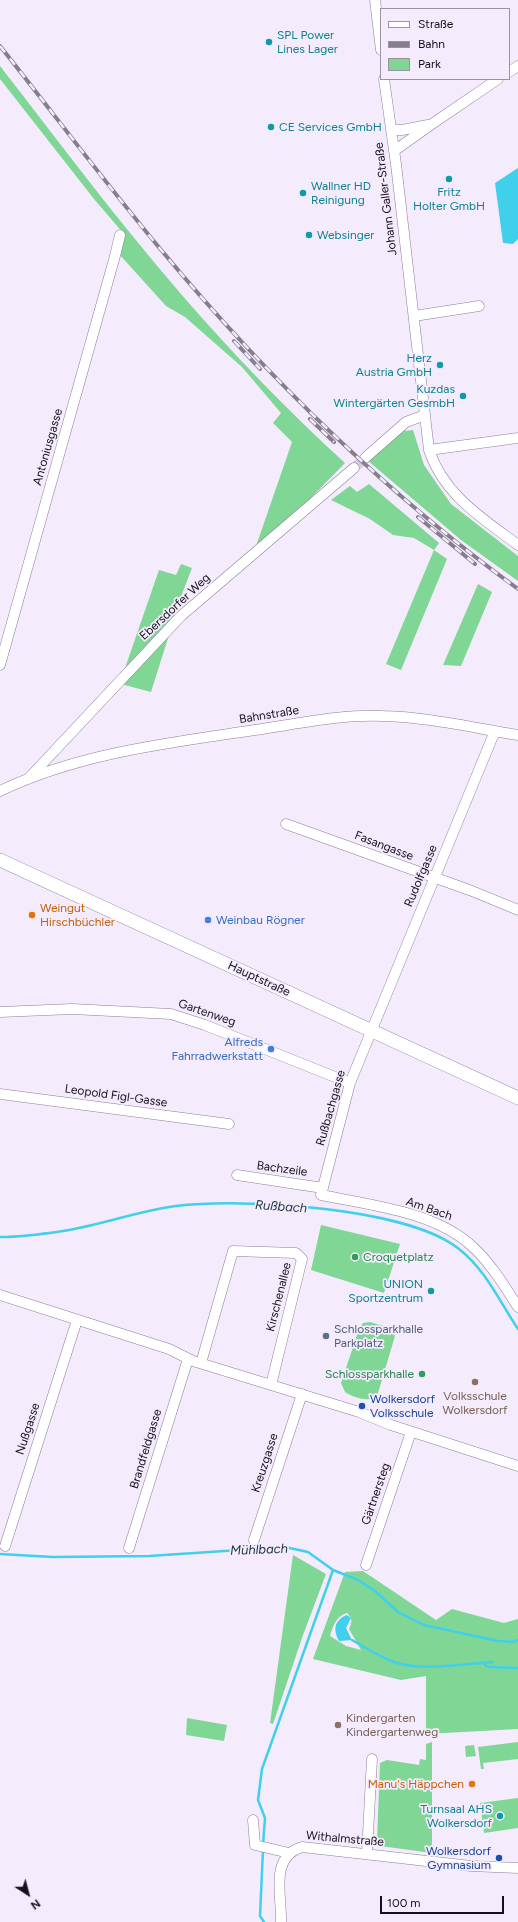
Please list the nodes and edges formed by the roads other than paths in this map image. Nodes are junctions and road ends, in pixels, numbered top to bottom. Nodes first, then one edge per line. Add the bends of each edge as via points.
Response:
1 (375, 0) edge
2 (380, 42) edge
3 (384, 80) edge
4 (497, 80) edge
5 (432, 124) junction
6 (391, 130) junction
7 (394, 151) junction
8 (120, 234) dead end
9 (479, 306) dead end
10 (414, 316) junction
11 (425, 415) junction
12 (518, 438) edge
13 (429, 450) junction
14 (365, 458) tunnel mouth
15 (354, 468) tunnel mouth
16 (518, 545) edge
17 (0, 666) edge
18 (495, 731) junction
19 (518, 735) edge
20 (28, 779) junction
21 (5, 785) edge
22 (0, 791) edge
23 (286, 824) dead end
24 (0, 860) edge
25 (434, 878) junction
26 (518, 910) edge
27 (0, 1012) edge
28 (370, 1030) junction
29 (350, 1083) junction
30 (0, 1094) edge
31 (518, 1098) edge
32 (230, 1124) dead end
33 (237, 1175) dead end
34 (322, 1191) junction
35 (0, 1295) edge
36 (518, 1307) edge
37 (77, 1320) junction
38 (188, 1358) junction
39 (201, 1363) junction
40 (271, 1385) junction
41 (302, 1394) junction
42 (411, 1432) junction
43 (518, 1466) edge
44 (254, 1540) dead end
45 (5, 1546) dead end
46 (129, 1548) dead end
47 (366, 1565) dead end
48 (372, 1760) dead end
49 (253, 1820) dead end
50 (289, 1853) junction
51 (367, 1853) junction
52 (518, 1868) edge
53 (281, 1922) edge

1 - 2 street
3 - 6 street, Johann Galler-Straße
4 - 5 street
5 - 6 street via 420,128
5 - 7 street
6 - 7 street, Johann Galler-Straße
7 - 10 street, Johann Galler-Straße
8 - 17 street, Antoniusgasse
9 - 10 street
10 - 11 street, Johann Galler-Straße
11 - 13 street, Johann Galler-Straße
11 - 14 street via 406,422
12 - 13 street
13 - 16 street, Johann Galler-Straße via 440,475 460,500
15 - 20 street, Ebersdorfer Weg via 181,616
18 - 19 street, Bahnstraße
18 - 20 street, Bahnstraße via 406,717 355,716 150,746 95,757
18 - 25 street, Rudolfgasse
20 - 21 street, Bahnstraße
21 - 22 street, Bahnstraße
23 - 25 street, Fasangasse
24 - 28 main road, Hauptstraße
25 - 26 street, Fasangasse
25 - 28 street, Rudolfgasse
27 - 29 street, Gartenweg via 72,1009 171,1014
28 - 29 street, Rußbachgasse
28 - 31 main road, Hauptstraße
29 - 34 street, Rußbachgasse
30 - 32 street, Leopold Figl-Gasse
33 - 34 street, Bachzeile
34 - 36 street, Am Bach via 408,1214 446,1228 467,1241 485,1260
35 - 37 street
37 - 38 street
37 - 45 street, Nußgasse
38 - 39 street
38 - 46 street, Brandfeldgasse
39 - 40 street
39 - 40 street, Kirschenallee via 233,1251 296,1253 302,1259
40 - 41 street
41 - 42 street via 360,1412
41 - 44 street, Kreuzgasse
42 - 43 street
42 - 47 street, Gärtnersteg
48 - 51 street
49 - 50 street via 255,1845 259,1848
50 - 51 street, Withalmstraße via 302,1847
50 - 53 street via 280,1868
51 - 52 street, Withalmstraße via 471,1866

